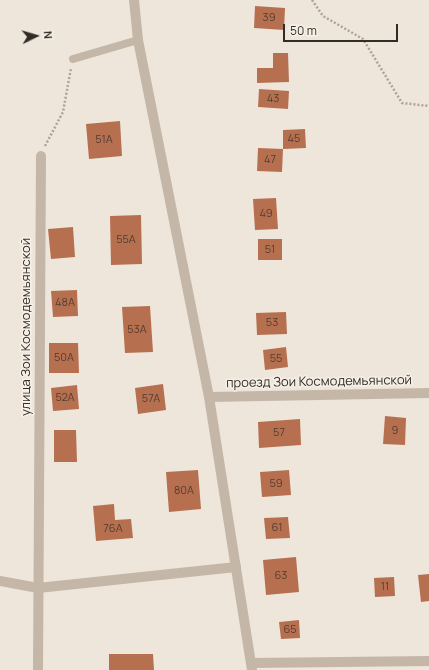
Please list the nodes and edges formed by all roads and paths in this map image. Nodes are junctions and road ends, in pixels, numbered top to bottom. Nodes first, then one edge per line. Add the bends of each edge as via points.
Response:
1 (134, 0) edge
2 (312, 0) edge
3 (138, 40) junction
4 (73, 59) joint
5 (429, 106) edge
6 (40, 156) joint
7 (429, 393) edge
8 (209, 397) junction
9 (236, 567) junction
10 (0, 581) edge
11 (38, 588) junction
12 (429, 661) edge
13 (252, 666) edge
14 (38, 670) edge

1 - 3 street
2 - 5 path via 323,16 363,39 402,102
3 - 4 lane
3 - 8 street
4 - 6 path via 63,112
6 - 11 street, улица Зои Космодемьянской
7 - 8 street, проезд Зои Космодемьянской
8 - 9 street
9 - 11 street
9 - 13 street
10 - 11 street
11 - 14 street, улица Зои Космодемьянской
12 - 13 street

